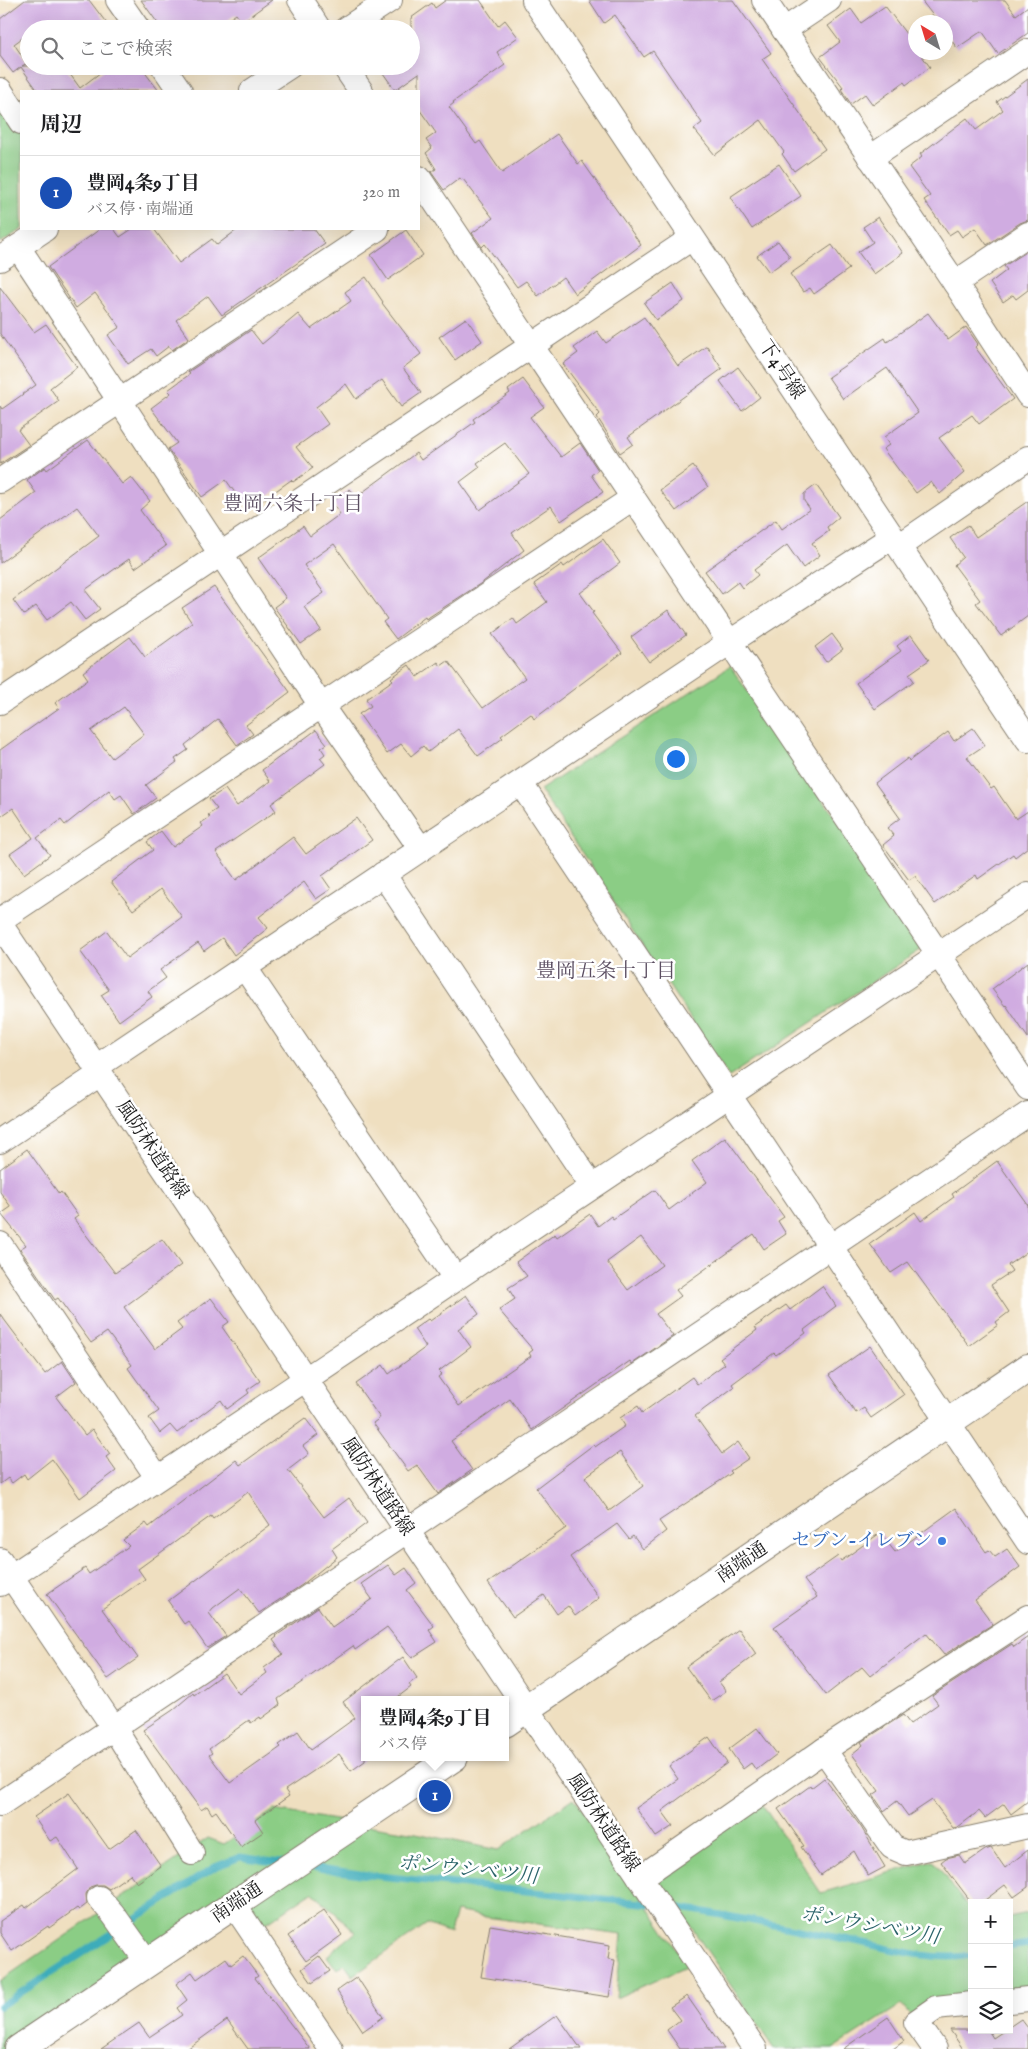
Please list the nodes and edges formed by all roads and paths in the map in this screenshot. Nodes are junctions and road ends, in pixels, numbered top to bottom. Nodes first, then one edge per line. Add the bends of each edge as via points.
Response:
1 (118, 0) edge
2 (300, 0) edge
3 (390, 0) edge
4 (764, 0) edge
5 (829, 0) edge
6 (541, 2) edge
7 (132, 20) edge
8 (313, 20) edge
9 (360, 20) edge
10 (784, 30) junction
11 (1028, 51) edge
12 (169, 75) edge
13 (276, 75) edge
14 (350, 75) edge
15 (0, 90) edge
16 (179, 90) edge
17 (254, 90) edge
18 (360, 90) edge
19 (20, 120) edge
20 (870, 158) junction
21 (422, 191) edge
22 (44, 230) edge
23 (375, 230) edge
24 (1028, 234) edge
25 (692, 238) junction
26 (9, 253) edge
27 (955, 283) junction
28 (532, 346) junction
29 (1028, 395) edge
30 (118, 401) junction
31 (1028, 458) edge
32 (0, 481) edge
33 (633, 498) junction
34 (896, 542) junction
35 (221, 555) junction
36 (730, 642) junction
37 (0, 702) edge
38 (322, 706) junction
39 (1028, 740) edge
40 (521, 784) junction
41 (421, 849) junction
42 (383, 874) junction
43 (1028, 895) edge
44 (0, 922) edge
45 (940, 954) junction
46 (245, 968) junction
47 (98, 1070) junction
48 (1028, 1088) edge
49 (728, 1095) junction
50 (1028, 1114) edge
51 (0, 1141) edge
52 (592, 1186) junction
53 (0, 1244) edge
54 (830, 1247) junction
55 (455, 1278) junction
56 (1028, 1368) edge
57 (305, 1380) junction
58 (949, 1422) junction
59 (157, 1478) junction
60 (407, 1531) junction
61 (1028, 1542) edge
62 (4, 1574) edge
63 (1028, 1617) edge
64 (504, 1696) edge
65 (509, 1704) edge
66 (516, 1716) edge
67 (114, 1728) junction
68 (824, 1750) junction
69 (448, 1761) edge
70 (0, 1804) edge
71 (1028, 1826) edge
72 (192, 1853) dead end
73 (642, 1881) junction
74 (234, 1905) junction
75 (106, 1906) dead end
76 (141, 1953) junction
77 (1028, 1999) edge
78 (1013, 2001) edge
79 (968, 2004) edge
80 (20, 2049) edge
81 (331, 2049) edge
82 (755, 2049) edge
83 (935, 2049) edge

1 - 7 street
2 - 8 street
3 - 9 street
4 - 10 street
5 - 10 street
6 - 25 street, 下4号線
10 - 20 street
11 - 20 street
12 - 16 street
13 - 17 street
14 - 18 street
15 - 19 street
20 - 27 street
21 - 28 street
22 - 26 street
23 - 30 street
24 - 27 street
25 - 28 street
25 - 34 street, 下4号線
26 - 30 street
27 - 29 street
28 - 33 street
28 - 35 street
30 - 32 street
30 - 35 street
31 - 34 street
33 - 36 street
33 - 38 street
34 - 36 street
34 - 39 street, 下4号線
35 - 37 street
35 - 38 street
36 - 40 street
36 - 45 street
38 - 41 street
38 - 44 street
40 - 41 street
40 - 49 street
41 - 42 street
42 - 46 street
42 - 52 street
43 - 45 street
44 - 47 street, 風防林道路線
45 - 48 street
45 - 49 street
46 - 47 street
46 - 55 street
47 - 51 street
47 - 57 street, 風防林道路線
49 - 52 street
49 - 54 street
50 - 54 street
52 - 55 street
53 - 59 street
54 - 58 street
54 - 60 street
55 - 57 street
56 - 58 main road, 南端通
57 - 59 street
57 - 60 street, 風防林道路線
58 - 61 street
58 - 66 main road, 南端通
59 - 62 street
60 - 64 street, 風防林道路線
60 - 67 street
62 - 67 street
63 - 68 street
65 - 66 street, 風防林道路線
66 - 73 street, 風防林道路線
67 - 70 street
67 - 72 street
68 - 71 street via 892,1847 906,1853
68 - 73 street
69 - 74 main road, 南端通
73 - 82 street, 風防林道路線
74 - 76 main road, 南端通
74 - 81 street
75 - 76 street
76 - 80 main road, 南端通
77 - 78 street
79 - 83 street via 936,2008 916,2022

